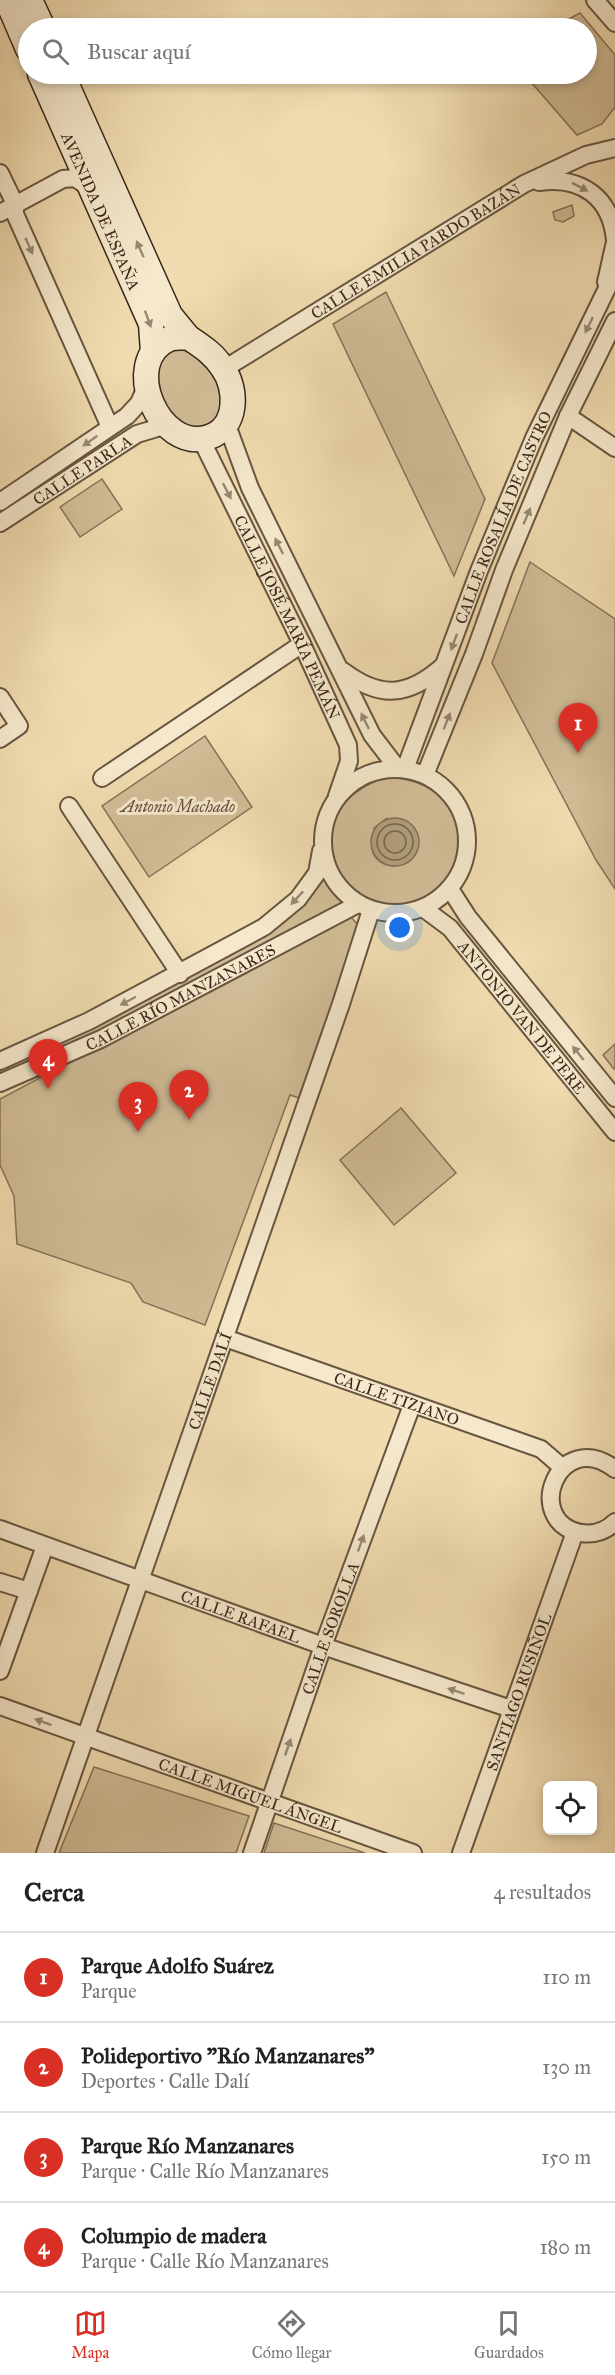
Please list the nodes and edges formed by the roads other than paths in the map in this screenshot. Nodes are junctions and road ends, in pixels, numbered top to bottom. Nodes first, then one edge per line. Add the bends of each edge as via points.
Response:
1 (7, 0) edge
2 (30, 0) edge
3 (595, 0) edge
4 (38, 18) edge
5 (615, 23) edge
6 (18, 26) edge
7 (44, 84) edge
8 (66, 84) edge
9 (615, 136) edge
10 (615, 148) edge
11 (586, 155) junction
12 (0, 173) edge
13 (524, 184) junction
14 (90, 188) junction
15 (15, 204) junction
16 (0, 213) edge
17 (615, 241) edge
18 (615, 272) edge
19 (602, 297) junction
20 (615, 321) edge
21 (188, 337) junction
22 (153, 352) junction
23 (224, 369) junction
24 (146, 387) junction
25 (568, 416) junction
26 (166, 425) junction
27 (227, 425) junction
28 (110, 427) junction
29 (201, 439) junction
30 (615, 448) edge
31 (1, 500) edge
32 (0, 523) edge
33 (302, 644) junction
34 (446, 663) junction
35 (339, 669) junction
36 (0, 697) edge
37 (0, 740) edge
38 (402, 769) junction
39 (425, 775) junction
40 (102, 778) dead end
41 (336, 799) junction
42 (69, 806) dead end
43 (322, 847) junction
44 (450, 889) junction
45 (364, 907) junction
46 (423, 908) junction
47 (180, 974) junction
48 (0, 1061) edge
49 (0, 1083) edge
50 (615, 1098) edge
51 (615, 1132) edge
52 (225, 1338) junction
53 (412, 1405) junction
54 (563, 1468) junction
55 (615, 1469) edge
56 (614, 1527) edge
57 (0, 1529) edge
58 (575, 1532) junction
59 (45, 1546) junction
60 (141, 1581) junction
61 (0, 1582) edge
62 (29, 1591) junction
63 (323, 1646) junction
64 (0, 1671) edge
65 (0, 1706) edge
66 (511, 1709) junction
67 (87, 1737) junction
68 (269, 1802) junction
69 (45, 1853) edge
70 (252, 1853) edge
71 (413, 1853) edge
72 (461, 1853) edge

1 - 6 street
2 - 4 street
3 - 5 street
7 - 14 street, AVENIDA DE ESPAÑA
21 -> 8 street, AVENIDA DE ESPAÑA via 170,315
9 - 11 street
10 - 11 street, CALLE EMILIA PARDO BAZÁN
11 - 13 street, CALLE EMILIA PARDO BAZÁN
12 - 15 street
13 -> 17 street via 558,179 594,195 606,208
13 - 23 street, CALLE EMILIA PARDO BAZÁN
14 - 15 street via 75,178 63,179
14 -> 22 street, AVENIDA DE ESPAÑA via 151,324
15 - 16 street
15 -> 28 street via 15,214
17 - 19 street
18 - 19 street, CALLE ROSALÍA DE CASTRO
19 -> 34 street, CALLE ROSALÍA DE CASTRO via 534,438
20 - 25 street, CALLE ROSALÍA DE CASTRO
21 - 22 street via 170,339
21 - 23 street via 209,351
22 - 24 street
23 - 27 street via 232,391
24 - 26 street
24 - 28 street, CALLE PARLA via 140,403
25 - 30 street
39 -> 25 street, CALLE ROSALÍA DE CASTRO
26 - 29 street via 188,438
26 - 32 street, CALLE PARLA via 137,434
27 - 29 street
35 -> 27 street, CALLE JOSÉ MARÍA PEMÁN via 250,488
28 -> 31 street, CALLE PARLA
29 -> 33 street, CALLE JOSÉ MARÍA PEMÁN
33 - 40 street
33 - 41 street, CALLE JOSÉ MARÍA PEMÁN via 348,746 349,761
34 - 35 street via 428,679 394,692 374,689
34 - 38 street, CALLE ROSALÍA DE CASTRO
38 -> 35 street, CALLE JOSÉ MARÍA PEMÁN via 372,735
36 - 37 street via 19,726
38 - 39 street
38 - 41 street via 368,774 352,782
39 - 44 street via 455,800 466,828 466,857
41 - 43 street via 324,827
42 - 47 street
43 - 45 street via 332,879 343,893
43 -> 47 street, CALLE RÍO MANZANARES via 317,873 298,899 264,927
44 - 46 street
50 -> 44 street, ANTONIO VAN DE PERE via 468,917
45 - 46 street via 403,914
45 - 49 street, CALLE RÍO MANZANARES via 274,946 101,1039
45 - 52 street, CALLE DALÍ via 341,1004
46 - 51 street, ANTONIO VAN DE PERE via 450,928
47 -> 48 street, CALLE RÍO MANZANARES via 89,1022
52 - 53 street, CALLE TIZIANO
52 - 60 street, CALLE DALÍ
53 - 54 street, CALLE TIZIANO via 541,1449
63 -> 53 street, CALLE SOROLLA
54 - 55 street via 581,1458 593,1458
54 - 58 street via 553,1481 551,1505 556,1517
56 - 58 street via 587,1534
57 - 59 street, CALLE RAFAEL
58 - 66 street, SANTIAGO RUSIÑOL
59 - 60 street, CALLE RAFAEL
59 - 62 street
60 - 63 street, CALLE RAFAEL
60 - 67 street, CALLE DALÍ
61 - 62 street
62 - 64 street
66 -> 63 street, CALLE RAFAEL
68 -> 63 street, CALLE SOROLLA
67 -> 65 street, CALLE MIGUEL ÁNGEL
66 - 72 street, SANTIAGO RUSIÑOL
67 - 68 street, CALLE MIGUEL ÁNGEL
67 - 69 street, CALLE DALÍ
68 - 70 street, CALLE SOROLLA
68 - 71 street, CALLE MIGUEL ÁNGEL

